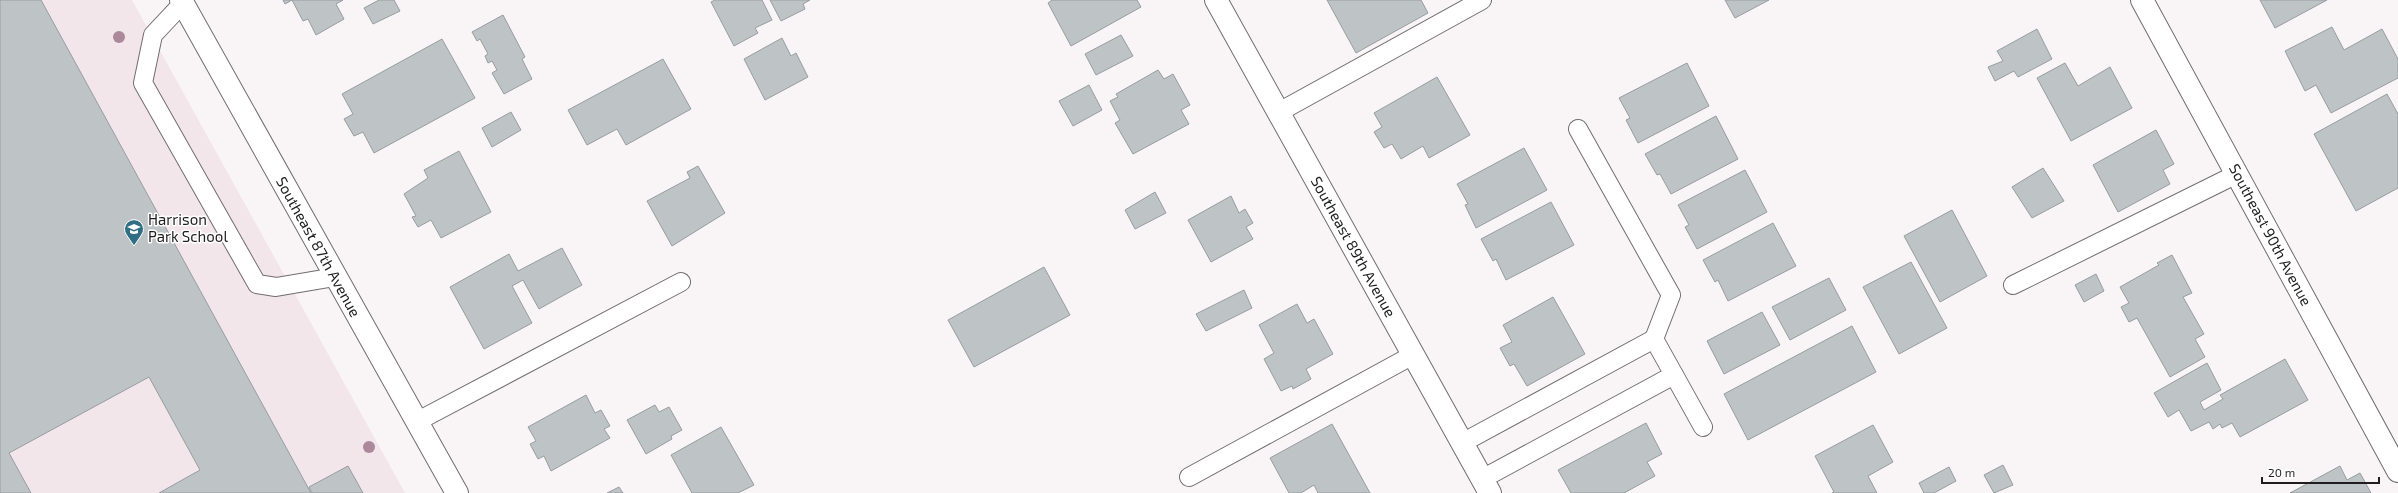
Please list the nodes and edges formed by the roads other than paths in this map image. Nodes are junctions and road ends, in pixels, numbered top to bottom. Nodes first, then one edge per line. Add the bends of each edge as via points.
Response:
1 (1217, 0) edge
2 (1482, 0) edge
3 (2142, 0) edge
4 (182, 2) edge
5 (1278, 112) junction
6 (1578, 129) dead end
7 (2237, 174) junction
8 (335, 277) junction
9 (681, 282) dead end
10 (2013, 285) dead end
11 (1654, 339) junction
12 (1413, 355) junction
13 (1674, 374) junction
14 (416, 422) junction
15 (1703, 427) dead end
16 (1462, 443) junction
17 (2398, 471) edge
18 (1189, 477) dead end
19 (1486, 486) edge
20 (456, 493) edge

1 - 5 street, Southeast 89th Avenue
2 - 5 lane
3 - 7 street, Southeast 90th Avenue
4 - 8 street, Southeast 87th Avenue
4 - 8 lane via 153,35 143,83 257,284 276,287
5 - 12 street, Southeast 89th Avenue
6 - 11 lane via 1671,295
7 - 10 lane
7 - 17 street, Southeast 90th Avenue
8 - 14 street, Southeast 87th Avenue
9 - 14 lane
11 - 13 lane
11 - 16 lane
12 - 16 street, Southeast 89th Avenue
12 - 18 lane
13 - 15 lane
13 - 19 lane
14 - 20 street, Southeast 87th Avenue
16 - 19 street, Southeast 89th Avenue

